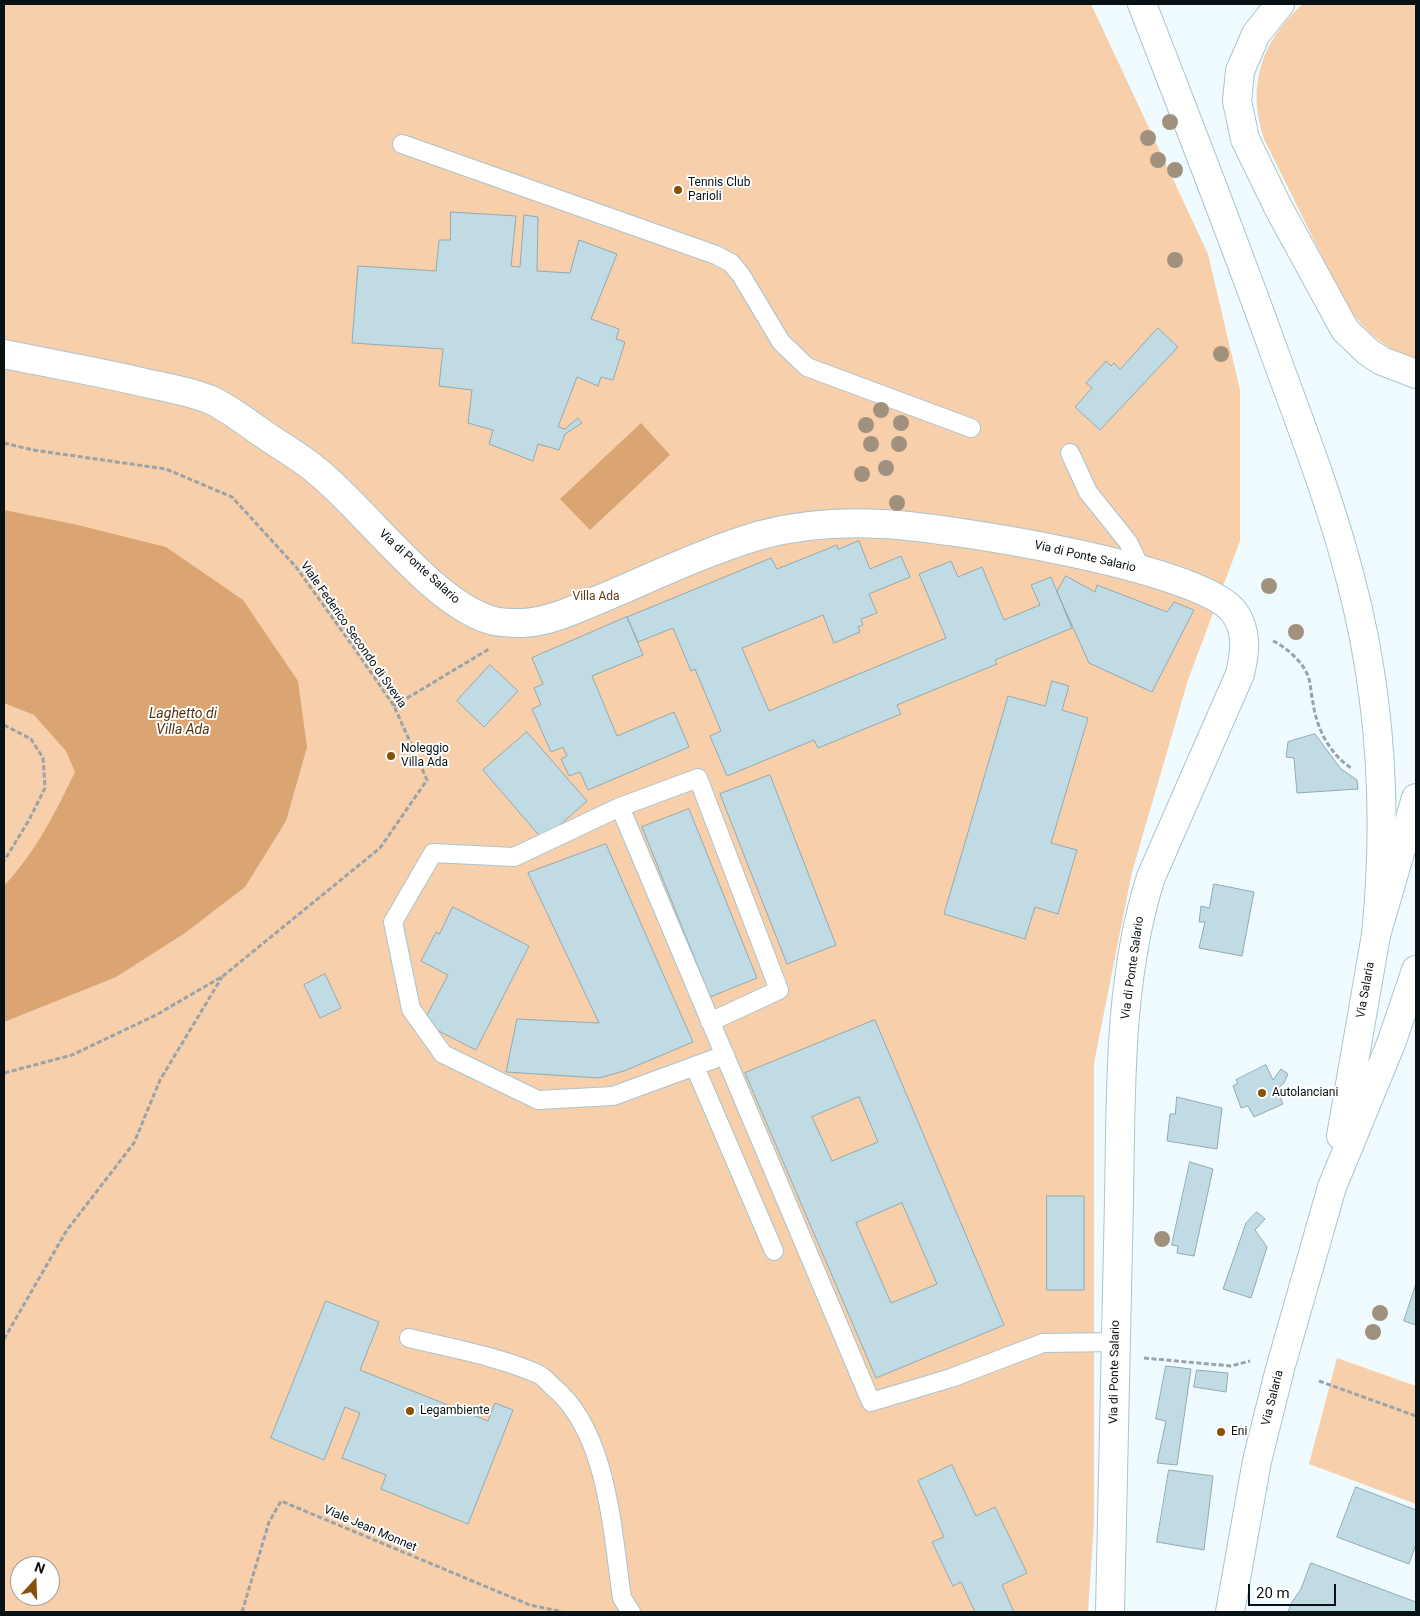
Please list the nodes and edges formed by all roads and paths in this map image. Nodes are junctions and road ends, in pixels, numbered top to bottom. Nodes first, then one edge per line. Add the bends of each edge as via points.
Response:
1 (1142, 4) edge
2 (1280, 4) edge
3 (402, 144) dead end
4 (4, 354) edge
5 (1416, 374) edge
6 (971, 428) dead end
7 (4, 443) edge
8 (1070, 454) dead end
9 (1142, 571) junction
10 (1275, 642) dead end
11 (490, 648) dead end
12 (394, 706) junction
13 (4, 725) edge
14 (1354, 770) dead end
15 (1416, 798) edge
16 (620, 807) junction
17 (4, 861) edge
18 (1376, 935) junction
19 (1416, 970) edge
20 (223, 976) junction
21 (710, 1022) junction
22 (725, 1055) junction
23 (694, 1067) junction
24 (4, 1073) edge
25 (1332, 1187) junction
26 (774, 1251) dead end
27 (409, 1338) dead end
28 (4, 1339) edge
29 (1116, 1342) junction
30 (1151, 1358) dead end
31 (1250, 1361) dead end
32 (1319, 1381) dead end
33 (1416, 1416) edge
34 (242, 1612) edge
35 (563, 1612) edge
36 (631, 1612) edge
37 (1110, 1612) edge
38 (1230, 1612) edge

1 - 18 main road via 1256,299 1327,498 1350,577 1366,647 1381,781 1382,865
2 - 5 main road via 1256,34 1238,81 1238,112 1246,139 1278,207 1345,330 1382,361
3 - 6 lane via 716,255 731,263 741,275 781,342 807,367
4 - 9 main road, Via di Ponte Salario via 173,389 209,399 228,409 318,471 452,599 477,615 494,621 526,623 552,617 740,542 824,525 926,528 1060,549
7 - 12 path, Viale Federico Secondo di Svevia via 166,469 232,497 296,567
8 - 9 lane via 1088,492 1128,542
9 - 29 main road, Via di Ponte Salario via 1199,589 1222,601 1238,619 1245,644 1240,674 1224,714 1151,877 1137,932 1124,1041
10 - 14 path via 1288,650 1308,676 1316,719 1327,744 1339,760
11 - 12 path
12 - 20 path, Viale Federico Secondo di Svevia via 427,780 380,848
13 - 17 path via 31,739 43,758 45,788
15 - 18 main road, Via Salaria
16 - 21 lane
16 - 21 lane via 698,778 779,990
16 - 23 lane via 514,857 433,853 393,922 411,1009 443,1054 538,1100 613,1096
18 - 25 main road, Via Salaria
19 - 25 main road, Via Salaria via 1392,1041
20 - 24 path, Viale Federico Secondo di Svevia via 156,1015 72,1055
20 - 28 path via 160,1080 134,1143 67,1230
21 - 22 lane
22 - 23 lane
22 - 29 lane via 871,1402 951,1378 1043,1343
23 - 26 lane
25 - 38 main road, Via Salaria via 1259,1452
27 - 36 lane via 539,1374 566,1397 584,1426 604,1483 622,1598
29 - 37 main road, Via di Ponte Salario
30 - 31 path via 1231,1366
32 - 33 path
34 - 35 path, Viale Jean Monnet via 269,1522 281,1500 530,1605

